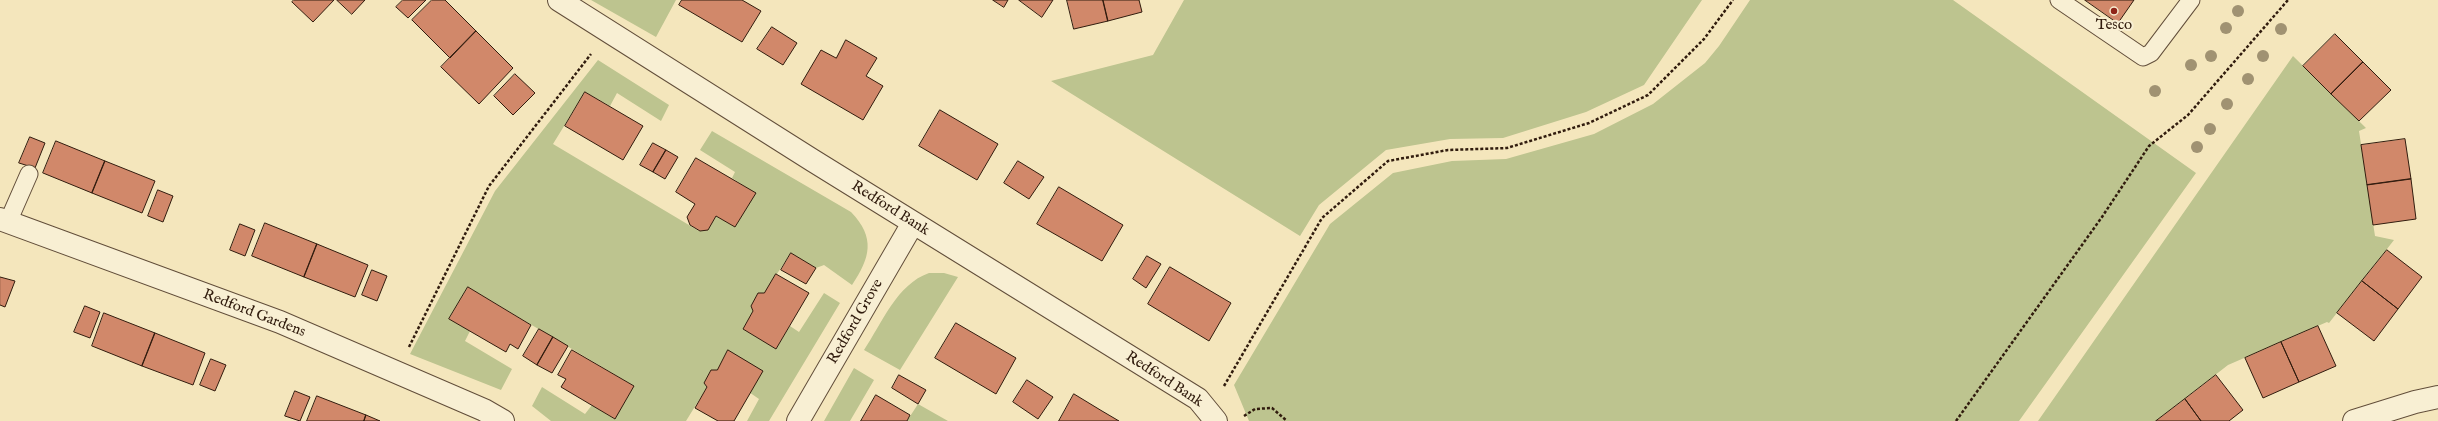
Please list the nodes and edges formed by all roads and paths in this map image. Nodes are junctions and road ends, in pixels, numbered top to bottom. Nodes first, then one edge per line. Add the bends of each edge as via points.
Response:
1 (559, 0) edge
2 (1733, 0) edge
3 (2059, 0) edge
4 (2191, 0) edge
5 (2288, 0) edge
6 (610, 30) junction
7 (29, 174) dead end
8 (4, 221) edge
9 (913, 223) junction
10 (410, 345) dead end
11 (2438, 397) edge
12 (1212, 415) edge
13 (1242, 417) dead end
14 (503, 421) edge
15 (798, 421) edge
16 (1287, 421) edge
17 (1956, 421) edge
18 (2354, 421) edge

1 - 6 street, Redford Bank
2 - 12 path via 1704,39 1648,95 1589,123 1507,148 1448,150 1388,161 1322,218
3 - 4 lane via 2143,57 2155,49
5 - 17 path via 2188,115 2149,146 2102,217
6 - 9 street, Redford Bank
6 - 10 path via 489,186
7 - 8 lane
8 - 14 street, Redford Gardens via 280,322 484,410
9 - 12 street, Redford Bank via 1198,399
9 - 15 street, Redford Grove
11 - 18 street
13 - 16 path via 1255,409 1272,408

